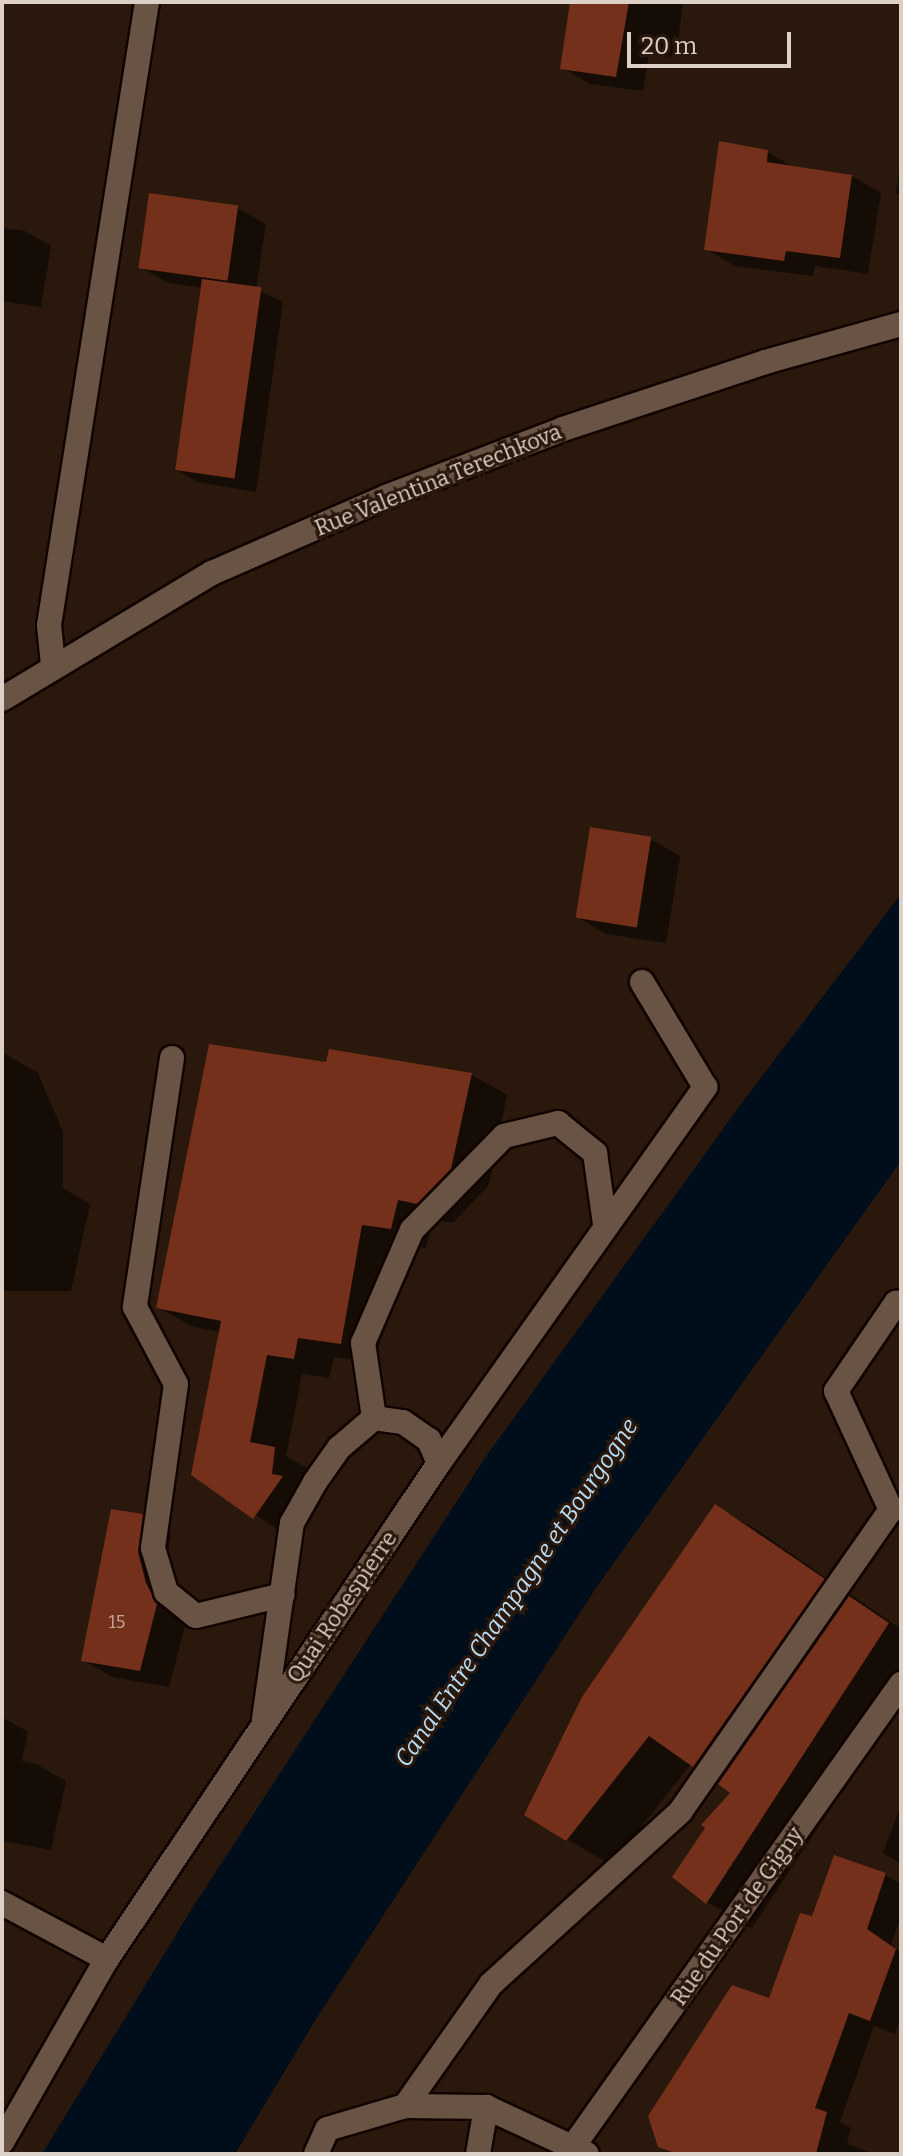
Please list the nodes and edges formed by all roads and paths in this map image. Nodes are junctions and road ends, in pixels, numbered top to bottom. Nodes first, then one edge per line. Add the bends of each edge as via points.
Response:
1 (147, 2) edge
2 (901, 324) edge
3 (53, 665) junction
4 (2, 699) edge
5 (642, 982) dead end
6 (172, 1058) dead end
7 (605, 1224) junction
8 (901, 1304) edge
9 (374, 1418) junction
10 (439, 1463) junction
11 (282, 1595) junction
12 (901, 1684) edge
13 (263, 1726) junction
14 (2, 1903) edge
15 (107, 1959) junction
16 (405, 2106) junction
17 (486, 2107) junction
18 (2, 2142) edge
19 (580, 2151) edge
20 (316, 2154) edge
21 (478, 2154) edge

1 - 3 street via 49,625
2 - 3 street, Rue Valentina Terechkova via 765,362 563,429 386,497 212,573
3 - 4 street, Rue Valentina Terechkova
5 - 7 street, Quai Robespierre via 705,1087
6 - 11 street via 135,1307 176,1384 153,1548 166,1592 196,1616
7 - 9 street via 595,1153 558,1123 504,1136 412,1230 363,1343
7 - 10 street, Quai Robespierre
8 - 16 street via 896,1303 836,1391 891,1510 680,1812 491,1984
9 - 10 street via 403,1422 429,1440
9 - 11 street via 339,1448 292,1523
10 - 13 street, Quai Robespierre
11 - 13 street
12 - 19 street, Rue du Port de Gigny
13 - 15 street, Quai Robespierre
14 - 15 street
15 - 18 street, Quai Robespierre
16 - 17 street
16 - 20 street via 327,2129
17 - 19 street
17 - 21 street

